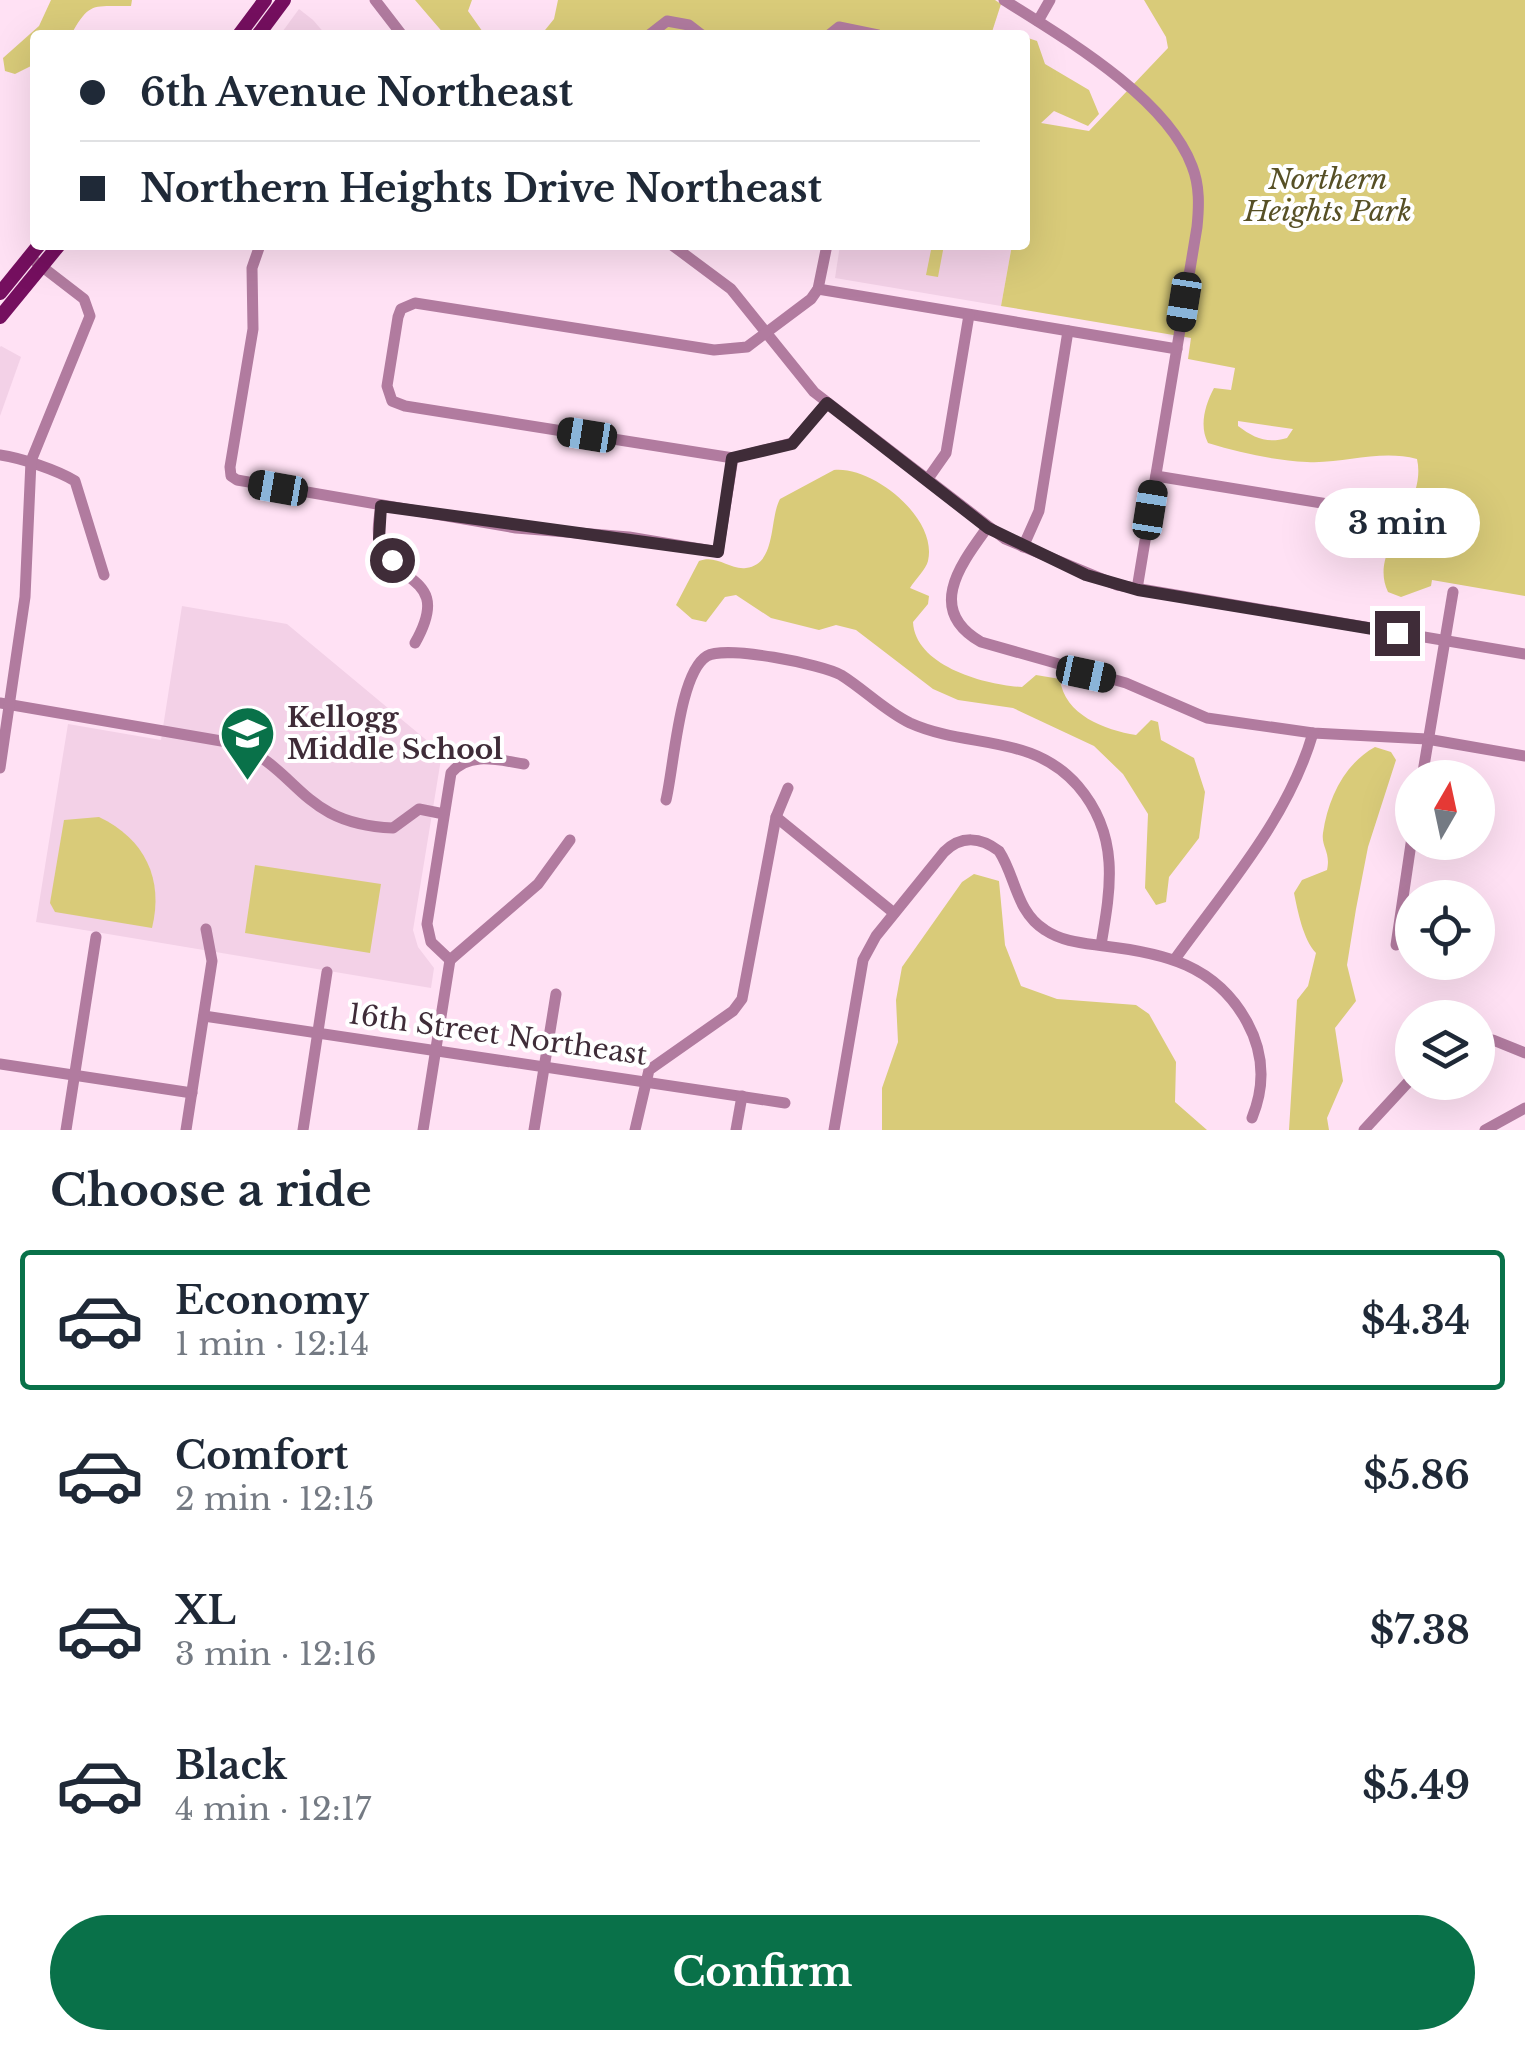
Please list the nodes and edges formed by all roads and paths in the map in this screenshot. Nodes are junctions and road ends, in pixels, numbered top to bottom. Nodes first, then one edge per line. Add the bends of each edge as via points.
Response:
1 (284, 0) edge
2 (375, 0) edge
3 (1004, 0) edge
4 (1050, 0) edge
5 (260, 7) edge
6 (1038, 21) junction
7 (243, 30) edge
8 (398, 30) edge
9 (655, 30) edge
10 (695, 30) edge
11 (258, 250) edge
12 (679, 250) edge
13 (826, 250) edge
14 (36, 256) edge
15 (818, 289) junction
16 (0, 292) edge
17 (969, 315) junction
18 (0, 317) edge
19 (1068, 332) junction
20 (767, 333) junction
21 (1177, 349) junction
22 (827, 403) junction
23 (0, 455) edge
24 (732, 458) junction
25 (31, 460) junction
26 (1156, 476) junction
27 (928, 480) junction
28 (381, 506) junction
29 (1389, 514) dead end
30 (988, 528) junction
31 (1023, 548) junction
32 (104, 575) dead end
33 (1138, 590) junction
34 (1452, 592) dead end
35 (1444, 641) junction
36 (415, 643) dead end
37 (1525, 654) edge
38 (5, 704) edge
39 (1313, 733) junction
40 (1427, 739) junction
41 (1525, 756) edge
42 (1424, 760) edge
43 (524, 764) dead end
44 (0, 768) edge
45 (788, 788) dead end
46 (666, 800) dead end
47 (444, 814) junction
48 (776, 817) junction
49 (570, 840) dead end
50 (894, 913) junction
51 (206, 929) dead end
52 (96, 937) dead end
53 (1102, 946) junction
54 (1175, 959) junction
55 (450, 960) junction
56 (327, 972) dead end
57 (556, 994) dead end
58 (204, 1016) junction
59 (317, 1034) junction
60 (1495, 1045) edge
61 (434, 1053) junction
62 (1525, 1053) edge
63 (0, 1064) edge
64 (544, 1066) junction
65 (74, 1075) junction
66 (644, 1080) junction
67 (192, 1093) junction
68 (742, 1096) junction
69 (1395, 1096) edge
70 (785, 1103) dead end
71 (1525, 1108) edge
72 (1252, 1118) dead end
73 (66, 1130) edge
74 (186, 1130) edge
75 (303, 1130) edge
76 (422, 1130) edge
77 (534, 1130) edge
78 (635, 1130) edge
79 (736, 1130) edge
80 (834, 1130) edge
81 (1364, 1130) edge
82 (1485, 1130) edge

1 - 5 main road
2 - 8 street
3 - 6 street
4 - 6 street
5 - 7 main road
6 - 21 street via 1150,109 1192,166 1197,227
9 - 10 street via 666,21
11 - 28 street via 230,476
12 - 20 street via 731,289
13 - 15 street
14 - 16 main road
14 - 18 main road
14 - 25 street via 90,312
15 - 17 street
15 - 20 street
17 - 19 street
17 - 27 street via 946,453
19 - 21 street
19 - 31 street via 1039,511
20 - 22 street
20 - 24 street via 737,350 714,350 415,303 401,309 388,395 398,404
21 - 26 street
22 - 24 street via 792,444
22 - 27 street
23 - 25 street
24 - 28 street via 718,552
25 - 32 street via 78,485
25 - 38 street via 28,564
26 - 29 street
26 - 33 street
27 - 30 street
28 - 36 street via 383,550 419,582 426,598
30 - 31 street
30 - 39 street via 951,586 954,612 970,636 1126,683 1207,718
31 - 33 street
33 - 35 street
34 - 35 street
35 - 37 street
35 - 40 street
38 - 44 street
38 - 47 street via 233,743 324,811 355,824 393,828 419,809
39 - 40 street
39 - 54 street via 1280,811
40 - 41 street
40 - 42 street
43 - 47 street via 460,763 451,772
45 - 48 street
46 - 53 street via 688,680 708,655 729,652 830,670 912,724 1022,748 1066,774 1095,809 1109,847 1112,876
47 - 55 street via 427,930
48 - 50 street
48 - 66 street via 742,999 655,1063
49 - 55 street via 538,884
50 - 53 street via 950,846 974,839 1000,851 1034,922 1056,936
50 - 80 street via 863,960
51 - 58 street via 212,954
52 - 65 street
53 - 54 street
54 - 72 street via 1224,989 1253,1032 1262,1085
55 - 61 street
56 - 59 street
57 - 64 street
58 - 59 street, 16th Street Northeast
58 - 67 street
59 - 61 street, 16th Street Northeast
59 - 75 street
60 - 62 street
61 - 64 street, 16th Street Northeast
61 - 76 street
63 - 65 street
64 - 66 street, 16th Street Northeast
64 - 77 street
65 - 67 street
65 - 73 street
66 - 68 street, 16th Street Northeast
66 - 78 street
67 - 74 street
68 - 70 street, 16th Street Northeast
68 - 79 street
69 - 81 street
71 - 82 street

